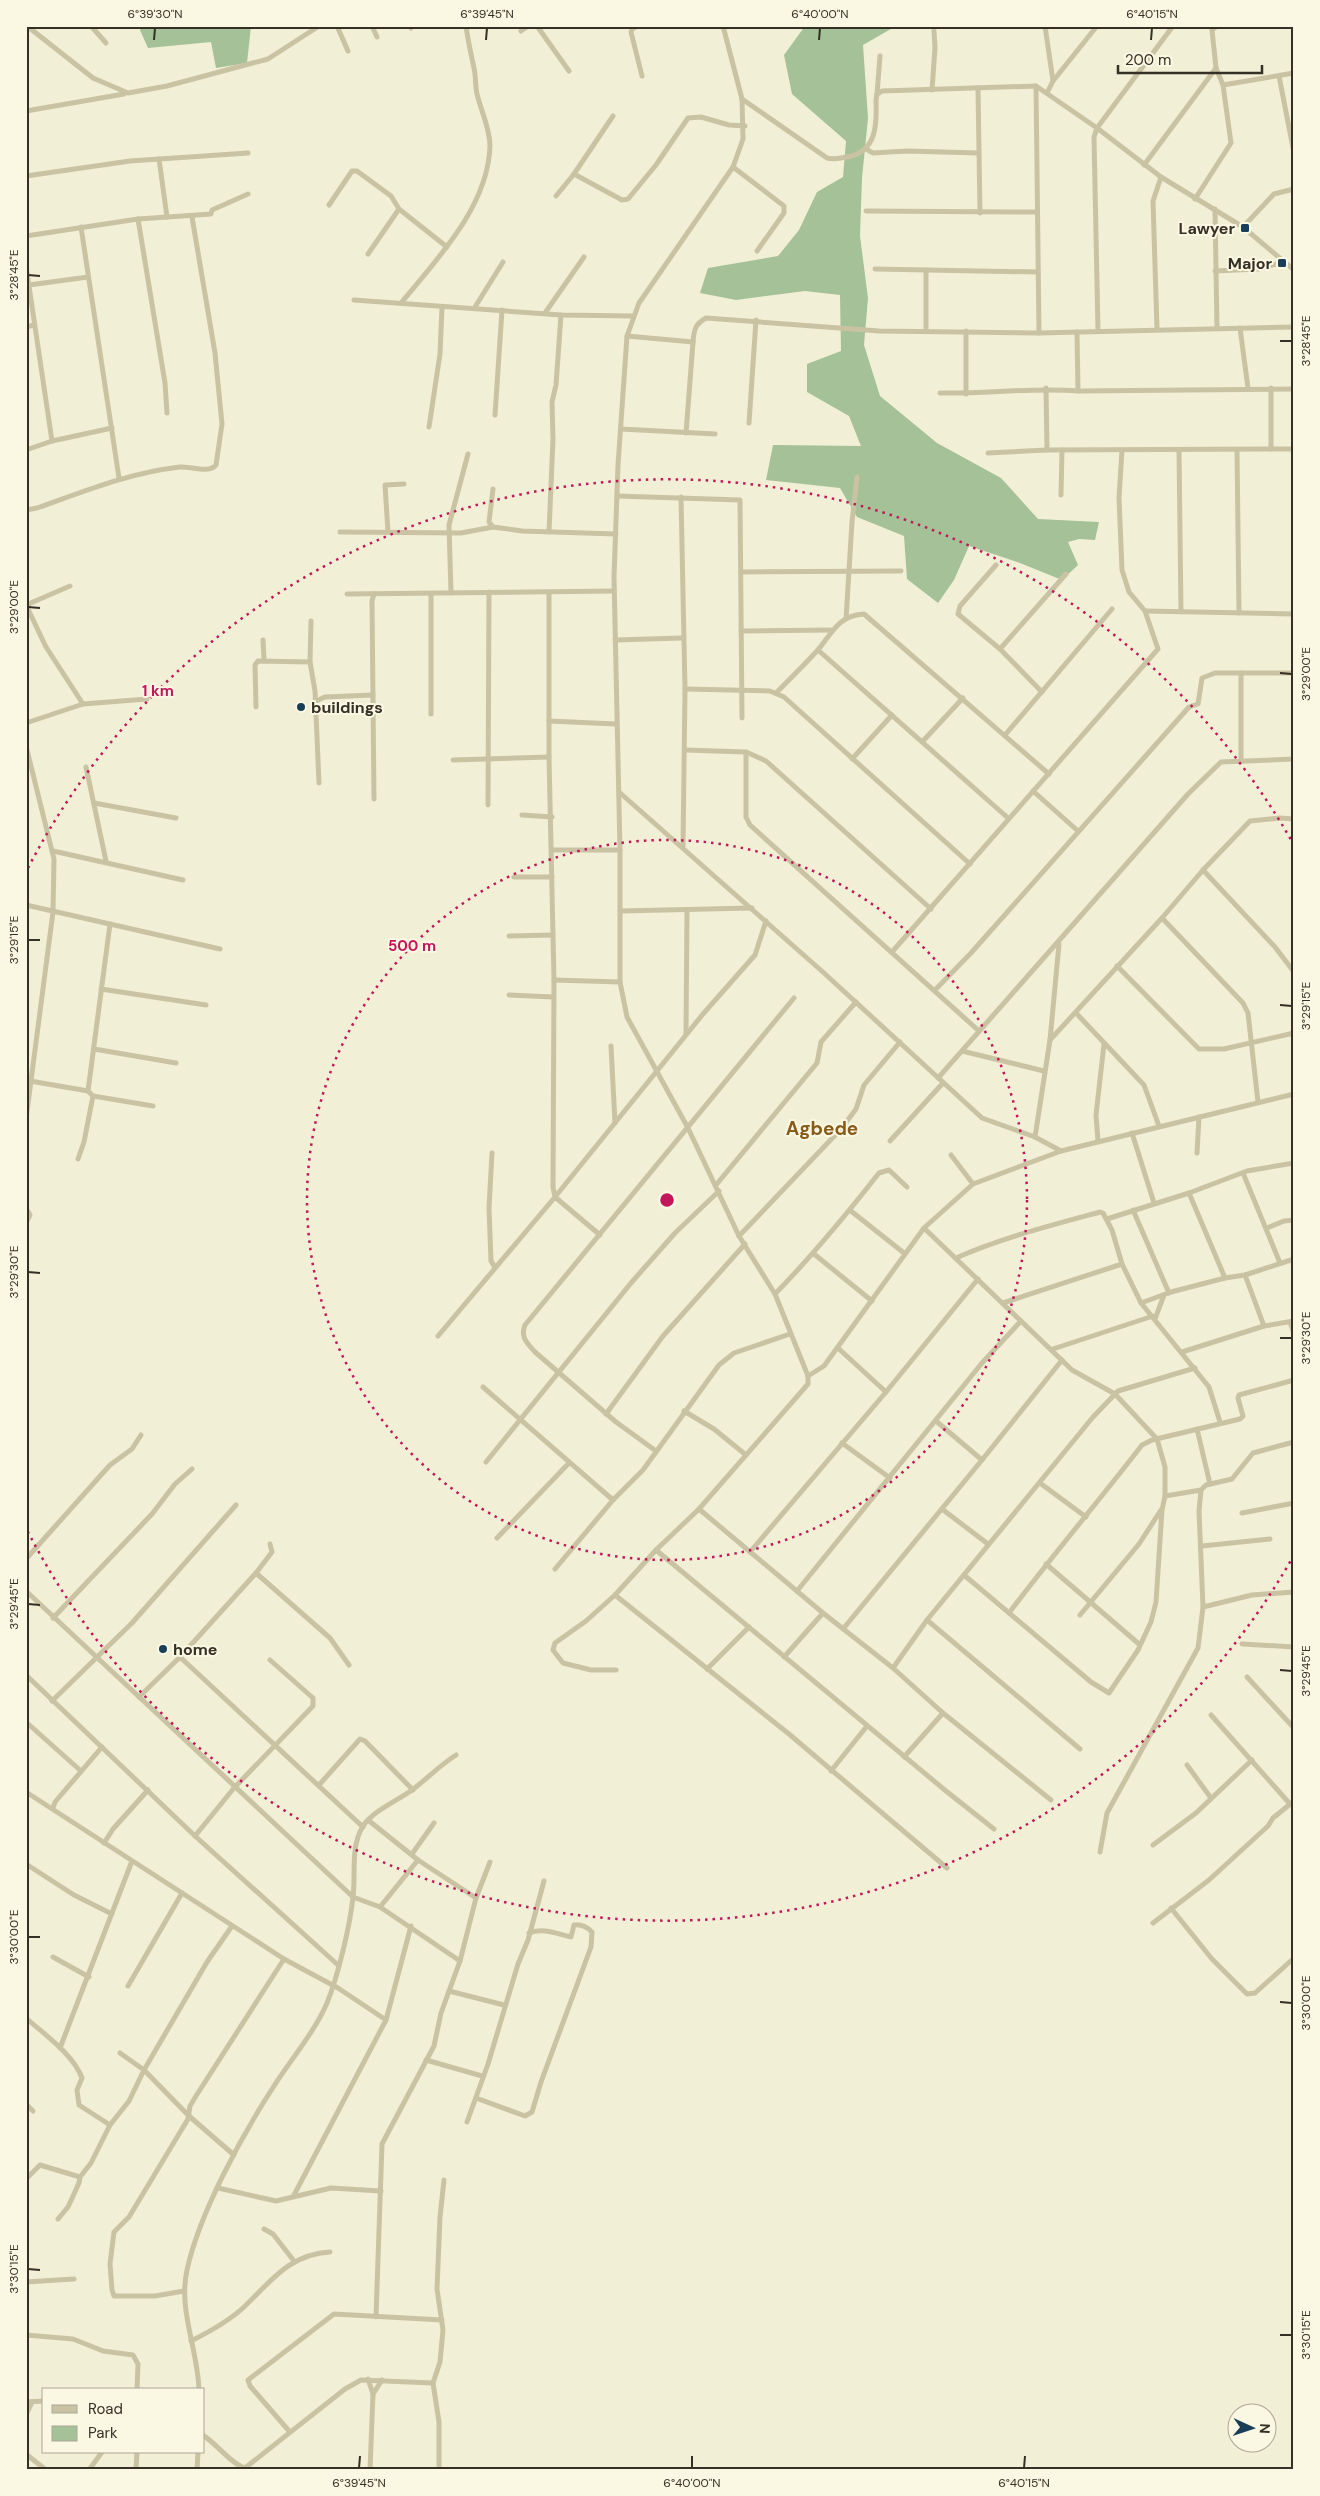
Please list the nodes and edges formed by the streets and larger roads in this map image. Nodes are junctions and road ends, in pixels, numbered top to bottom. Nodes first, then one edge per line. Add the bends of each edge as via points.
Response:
1 (27, 26) edge
2 (91, 26) edge
3 (319, 26) edge
4 (337, 26) edge
5 (372, 26) edge
6 (466, 26) edge
7 (528, 26) edge
8 (537, 26) edge
9 (638, 26) edge
10 (723, 26) edge
11 (1045, 26) edge
12 (1097, 26) edge
13 (1172, 26) edge
14 (1217, 26) edge
15 (521, 31) dead end
16 (934, 31) dead end
17 (377, 37) dead end
18 (106, 43) dead end
19 (348, 51) dead end
20 (880, 56) dead end
21 (1216, 68) junction
22 (569, 71) dead end
23 (1294, 73) edge
24 (642, 76) dead end
25 (1279, 76) junction
26 (1054, 81) junction
27 (1223, 85) junction
28 (1036, 86) junction
29 (978, 88) junction
30 (932, 90) junction
31 (128, 93) junction
32 (1047, 93) junction
33 (877, 94) junction
34 (742, 99) junction
35 (26, 110) edge
36 (613, 116) dead end
37 (745, 126) junction
38 (1096, 128) junction
39 (1292, 133) edge
40 (866, 149) junction
41 (248, 153) dead end
42 (978, 153) junction
43 (1294, 153) edge
44 (159, 159) junction
45 (1144, 165) junction
46 (733, 166) junction
47 (574, 174) junction
48 (26, 176) edge
49 (1161, 177) junction
50 (1294, 189) edge
51 (248, 194) dead end
52 (556, 196) dead end
53 (1195, 199) junction
54 (329, 205) dead end
55 (399, 209) junction
56 (1215, 209) junction
57 (866, 211) dead end
58 (1037, 212) junction
59 (980, 213) junction
60 (167, 217) junction
61 (192, 217) junction
62 (138, 219) junction
63 (81, 227) junction
64 (1243, 228) junction
65 (26, 236) edge
66 (447, 247) junction
67 (757, 251) dead end
68 (368, 254) dead end
69 (584, 257) dead end
70 (503, 262) dead end
71 (1284, 262) junction
72 (26, 266) edge
73 (875, 269) dead end
74 (926, 270) junction
75 (1294, 270) edge
76 (1215, 271) junction
77 (1038, 272) junction
78 (88, 277) junction
79 (29, 285) junction
80 (354, 300) dead end
81 (401, 303) junction
82 (442, 307) junction
83 (475, 307) junction
84 (502, 310) junction
85 (545, 313) junction
86 (561, 315) junction
87 (633, 316) junction
88 (756, 320) junction
89 (34, 326) junction
90 (26, 327) edge
91 (1294, 327) edge
92 (1217, 328) junction
93 (1240, 328) junction
94 (1157, 329) junction
95 (926, 331) junction
96 (966, 331) junction
97 (1098, 331) junction
98 (1077, 332) junction
99 (1039, 333) junction
100 (627, 336) junction
101 (693, 342) junction
102 (1046, 388) junction
103 (1248, 388) junction
104 (1271, 388) junction
105 (1294, 389) edge
106 (1078, 390) junction
107 (940, 393) dead end
108 (966, 394) junction
109 (167, 413) dead end
110 (495, 415) dead end
111 (749, 423) dead end
112 (429, 427) dead end
113 (112, 428) junction
114 (621, 429) junction
115 (686, 433) junction
116 (715, 434) dead end
117 (52, 441) junction
118 (1271, 449) junction
119 (26, 450) edge
120 (1047, 450) junction
121 (1062, 450) junction
122 (1122, 450) junction
123 (1237, 450) junction
124 (1293, 450) edge
125 (1179, 451) junction
126 (988, 453) dead end
127 (468, 454) dead end
128 (857, 477) dead end
129 (119, 478) junction
130 (404, 484) dead end
131 (493, 489) dead end
132 (1061, 495) dead end
133 (617, 496) junction
134 (681, 497) junction
135 (26, 510) edge
136 (492, 528) junction
137 (340, 532) dead end
138 (388, 532) junction
139 (450, 532) junction
140 (549, 532) junction
141 (616, 534) junction
142 (996, 566) dead end
143 (848, 570) junction
144 (901, 570) dead end
145 (741, 572) junction
146 (1066, 574) dead end
147 (70, 586) dead end
148 (614, 590) junction
149 (489, 592) junction
150 (549, 592) junction
151 (452, 593) junction
152 (347, 594) dead end
153 (374, 594) junction
154 (431, 594) junction
155 (26, 605) edge
156 (1112, 609) dead end
157 (1145, 610) junction
158 (1181, 612) junction
159 (1239, 613) junction
160 (1294, 614) edge
161 (846, 619) junction
162 (311, 621) dead end
163 (831, 630) junction
164 (741, 631) junction
165 (682, 638) junction
166 (263, 640) dead end
167 (615, 640) junction
168 (1000, 649) junction
169 (818, 650) junction
170 (264, 659) junction
171 (310, 662) junction
172 (1241, 673) junction
173 (1294, 673) edge
174 (685, 689) junction
175 (742, 690) junction
176 (315, 691) junction
177 (1042, 692) junction
178 (776, 693) junction
179 (373, 695) junction
180 (325, 697) junction
181 (963, 698) junction
182 (147, 699) dead end
183 (316, 701) junction
184 (82, 704) junction
185 (256, 707) dead end
186 (431, 714) dead end
187 (892, 715) junction
188 (742, 718) dead end
189 (550, 721) junction
190 (26, 722) edge
191 (616, 724) junction
192 (1005, 735) junction
193 (922, 742) junction
194 (26, 746) edge
195 (685, 750) junction
196 (746, 752) junction
197 (549, 757) junction
198 (490, 758) junction
199 (852, 759) junction
200 (1294, 759) edge
201 (453, 760) dead end
202 (1241, 760) junction
203 (86, 766) dead end
204 (1049, 774) junction
205 (320, 783) dead end
206 (1033, 791) junction
207 (619, 792) junction
208 (374, 799) dead end
209 (94, 803) junction
210 (488, 805) dead end
211 (522, 815) dead end
212 (552, 817) junction
213 (176, 818) dead end
214 (1008, 818) junction
215 (1294, 819) edge
216 (1078, 831) junction
217 (683, 847) junction
218 (553, 850) junction
219 (620, 850) junction
220 (53, 851) junction
221 (106, 861) junction
222 (970, 864) junction
223 (1203, 870) junction
224 (514, 877) dead end
225 (552, 877) junction
226 (183, 880) dead end
227 (26, 905) edge
228 (752, 908) junction
229 (931, 909) junction
230 (687, 910) junction
231 (620, 911) junction
232 (53, 912) junction
233 (1162, 918) junction
234 (766, 921) junction
235 (110, 924) junction
236 (509, 936) dead end
237 (553, 936) junction
238 (1059, 942) junction
239 (220, 950) dead end
240 (892, 952) junction
241 (1117, 966) junction
242 (1293, 969) edge
243 (554, 980) junction
244 (620, 982) junction
245 (102, 990) junction
246 (935, 990) junction
247 (509, 995) dead end
248 (553, 997) junction
249 (794, 998) dead end
250 (856, 1002) junction
251 (206, 1004) dead end
252 (1076, 1013) junction
253 (979, 1031) junction
254 (1294, 1033) edge
255 (686, 1034) junction
256 (1050, 1040) junction
257 (900, 1042) junction
258 (1250, 1043) junction
259 (1104, 1044) junction
260 (611, 1046) dead end
261 (94, 1049) junction
262 (962, 1051) junction
263 (176, 1063) dead end
264 (1044, 1071) junction
265 (659, 1074) junction
266 (938, 1078) junction
267 (30, 1081) junction
268 (943, 1083) junction
269 (88, 1091) junction
270 (1294, 1094) edge
271 (93, 1096) junction
272 (1258, 1102) junction
273 (153, 1106) dead end
274 (1199, 1116) junction
275 (26, 1119) edge
276 (615, 1124) junction
277 (1159, 1126) junction
278 (688, 1128) junction
279 (1132, 1133) junction
280 (1035, 1137) junction
281 (890, 1141) dead end
282 (1098, 1141) junction
283 (1060, 1151) junction
284 (492, 1153) dead end
285 (1198, 1153) dead end
286 (951, 1155) dead end
287 (78, 1159) dead end
288 (1294, 1163) edge
289 (1243, 1173) junction
290 (974, 1184) junction
291 (907, 1187) dead end
292 (717, 1188) junction
293 (1189, 1193) junction
294 (555, 1197) junction
295 (1154, 1203) junction
296 (26, 1208) edge
297 (1133, 1210) junction
298 (851, 1211) junction
299 (1106, 1219) junction
300 (1294, 1220) edge
301 (26, 1223) edge
302 (924, 1228) junction
303 (1267, 1228) junction
304 (600, 1235) junction
305 (740, 1236) junction
306 (745, 1244) junction
307 (904, 1253) junction
308 (814, 1254) junction
309 (956, 1258) junction
310 (1294, 1259) edge
311 (1280, 1263) junction
312 (1122, 1264) junction
313 (495, 1267) junction
314 (1245, 1275) junction
315 (1225, 1278) junction
316 (978, 1279) junction
317 (775, 1294) junction
318 (1167, 1294) junction
319 (872, 1301) junction
320 (1003, 1303) junction
321 (1141, 1304) junction
322 (1154, 1318) junction
323 (1021, 1321) junction
324 (1292, 1321) edge
325 (1264, 1326) junction
326 (790, 1334) junction
327 (1294, 1334) edge
328 (438, 1336) dead end
329 (838, 1348) junction
330 (1053, 1349) junction
331 (1182, 1352) junction
332 (1062, 1360) junction
333 (1194, 1368) junction
334 (560, 1373) junction
335 (808, 1376) junction
336 (1294, 1380) edge
337 (483, 1387) dead end
338 (886, 1392) junction
339 (1115, 1394) junction
340 (684, 1411) junction
341 (606, 1414) junction
342 (522, 1420) junction
343 (936, 1422) junction
344 (1220, 1422) junction
345 (1196, 1429) junction
346 (141, 1435) dead end
347 (1157, 1439) junction
348 (1294, 1442) edge
349 (842, 1443) junction
350 (656, 1451) junction
351 (746, 1455) junction
352 (982, 1460) junction
353 (486, 1462) dead end
354 (569, 1463) junction
355 (192, 1470) dead end
356 (890, 1478) junction
357 (1040, 1483) junction
358 (1210, 1484) junction
359 (1201, 1490) junction
360 (1166, 1496) junction
361 (613, 1500) junction
362 (1294, 1504) edge
363 (236, 1505) dead end
364 (699, 1509) junction
365 (942, 1509) junction
366 (1162, 1510) junction
367 (1242, 1513) dead end
368 (1086, 1517) junction
369 (497, 1538) dead end
370 (1270, 1539) dead end
371 (270, 1544) dead end
372 (988, 1544) junction
373 (1202, 1546) junction
374 (656, 1550) junction
375 (750, 1552) junction
376 (26, 1558) edge
377 (1046, 1564) junction
378 (554, 1569) dead end
379 (256, 1573) junction
380 (964, 1575) junction
381 (797, 1590) junction
382 (26, 1591) edge
383 (1294, 1592) edge
384 (615, 1595) junction
385 (1090, 1602) junction
386 (1203, 1607) junction
387 (823, 1613) junction
388 (1009, 1613) junction
389 (1080, 1615) dead end
390 (53, 1618) junction
391 (927, 1620) junction
392 (748, 1627) junction
393 (843, 1629) junction
394 (1139, 1644) junction
395 (1242, 1644) dead end
396 (1294, 1647) edge
397 (180, 1657) junction
398 (784, 1657) junction
399 (96, 1658) junction
400 (270, 1660) dead end
401 (349, 1665) dead end
402 (893, 1668) junction
403 (707, 1669) junction
404 (616, 1670) dead end
405 (26, 1675) edge
406 (1247, 1676) dead end
407 (139, 1697) junction
408 (52, 1701) junction
409 (943, 1713) junction
410 (1211, 1715) dead end
411 (26, 1722) edge
412 (867, 1726) junction
413 (1294, 1728) edge
414 (102, 1746) junction
415 (274, 1746) junction
416 (1080, 1749) dead end
417 (456, 1755) dead end
418 (904, 1757) junction
419 (1252, 1760) junction
420 (1187, 1765) dead end
421 (81, 1771) junction
422 (831, 1771) junction
423 (319, 1785) junction
424 (234, 1788) junction
425 (148, 1790) junction
426 (413, 1790) junction
427 (26, 1792) edge
428 (1211, 1798) junction
429 (1052, 1800) dead end
430 (1292, 1802) edge
431 (53, 1808) junction
432 (368, 1820) junction
433 (434, 1823) dead end
434 (363, 1827) junction
435 (994, 1829) dead end
436 (195, 1836) junction
437 (104, 1842) junction
438 (1153, 1845) dead end
439 (1100, 1852) dead end
440 (412, 1854) junction
441 (418, 1860) junction
442 (132, 1861) junction
443 (490, 1862) dead end
444 (27, 1868) edge
445 (947, 1868) dead end
446 (544, 1881) dead end
447 (182, 1893) junction
448 (353, 1897) junction
449 (476, 1898) junction
450 (380, 1907) junction
451 (1171, 1908) junction
452 (112, 1914) junction
453 (1153, 1923) dead end
454 (232, 1926) junction
455 (411, 1926) junction
456 (529, 1934) junction
457 (53, 1957) dead end
458 (1294, 1958) edge
459 (284, 1959) junction
460 (460, 1961) junction
461 (338, 1965) junction
462 (89, 1977) junction
463 (128, 1986) dead end
464 (332, 1986) junction
465 (449, 1991) junction
466 (504, 2005) junction
467 (26, 2018) edge
468 (386, 2020) junction
469 (60, 2048) junction
470 (120, 2054) dead end
471 (426, 2060) junction
472 (144, 2070) junction
473 (482, 2076) junction
474 (476, 2098) junction
475 (26, 2104) edge
476 (33, 2111) dead end
477 (189, 2116) junction
478 (467, 2122) dead end
479 (110, 2125) junction
480 (234, 2155) junction
481 (80, 2177) junction
482 (26, 2179) edge
483 (444, 2180) dead end
484 (218, 2188) junction
485 (381, 2191) junction
486 (294, 2195) junction
487 (58, 2219) dead end
488 (264, 2229) dead end
489 (330, 2252) dead end
490 (294, 2261) junction
491 (74, 2279) dead end
492 (26, 2282) edge
493 (184, 2291) junction
494 (376, 2317) junction
495 (442, 2320) junction
496 (26, 2335) edge
497 (191, 2341) junction
498 (368, 2380) junction
499 (382, 2380) junction
500 (433, 2383) junction
501 (138, 2388) edge
502 (199, 2388) edge
503 (373, 2394) junction
504 (42, 2401) edge
505 (29, 2402) edge
506 (26, 2415) edge
507 (290, 2432) junction
508 (205, 2437) edge
509 (26, 2454) edge
510 (101, 2454) edge
511 (137, 2454) edge
512 (198, 2454) edge
513 (46, 2470) edge
514 (89, 2470) edge
515 (136, 2470) edge
516 (197, 2470) edge
517 (370, 2470) edge
518 (439, 2470) edge

1 - 31 street via 94,78
2 - 18 street
3 - 31 street via 275,56 247,66
4 - 19 street
5 - 17 street
6 - 66 street via 475,86 490,146 475,200
7 - 15 street
8 - 22 street
9 - 24 street via 631,32
10 - 34 street
11 - 26 street
12 - 26 street
13 - 38 street
14 - 21 street via 1212,30
16 - 30 street
20 - 33 street
21 - 27 street
21 - 45 street
23 - 25 street
25 - 27 street
25 - 39 street
26 - 32 street
27 - 53 street via 1231,143
28 - 29 street
28 - 32 street
28 - 58 street
29 - 30 street
29 - 42 street
30 - 33 street via 889,90
31 - 35 street
32 - 38 street
33 - 40 street via 874,136
34 - 37 street
34 - 40 street via 827,158 851,156
36 - 47 street
37 - 46 street
37 - 47 street via 701,117 688,118 628,199 622,200
38 - 45 street
38 - 97 street
39 - 43 street
40 - 42 street via 873,153
41 - 44 street
42 - 59 street
44 - 48 street
44 - 60 street
45 - 49 street
46 - 67 street via 784,206 784,212
46 - 87 street via 639,302
47 - 52 street
49 - 53 street
49 - 94 street via 1153,201
50 - 64 street via 1274,194
51 - 61 street via 212,210 211,214
53 - 56 street
54 - 55 street via 352,171 357,171 391,196
55 - 66 street
55 - 68 street
56 - 64 street
56 - 76 street
57 - 59 street
58 - 59 street
58 - 77 street
60 - 61 street
60 - 62 street
61 - 129 street via 215,353 222,424 216,465 210,469 178,468
62 - 63 street
62 - 109 street
63 - 65 street
63 - 78 street
64 - 71 street
66 - 81 street
69 - 85 street
70 - 83 street
71 - 75 street
71 - 76 street via 1258,269
72 - 79 street
73 - 74 street
74 - 77 street
74 - 95 street
76 - 92 street
77 - 99 street
78 - 79 street
78 - 113 street
79 - 89 street
80 - 81 street
81 - 82 street
82 - 83 street
82 - 112 street via 440,354
83 - 84 street
84 - 85 street
84 - 110 street
85 - 86 street
86 - 87 street
86 - 140 street via 552,402
87 - 100 street
88 - 95 street via 849,329
88 - 101 street via 706,318 698,322
88 - 111 street
89 - 90 street
89 - 117 street
91 - 93 street
92 - 93 street
92 - 94 street
93 - 103 street
94 - 97 street
95 - 96 street
96 - 99 street
96 - 108 street
97 - 98 street
98 - 99 street
98 - 106 street
100 - 101 street
100 - 114 street
101 - 115 street
102 - 106 street
102 - 108 street
102 - 120 street
103 - 104 street
103 - 106 street
104 - 105 street
104 - 118 street
107 - 108 street
113 - 117 street
113 - 129 street
114 - 115 street
114 - 133 street
115 - 116 street
117 - 119 street
118 - 123 street
118 - 124 street
120 - 121 street
120 - 126 street
121 - 122 street
121 - 132 street
122 - 125 street
122 - 157 street via 1119,498 1122,570 1129,592
123 - 125 street
123 - 159 street
125 - 158 street
127 - 139 street
128 - 143 street
129 - 135 street
130 - 138 street via 385,485
131 - 136 street via 489,522
133 - 134 street
133 - 141 street
134 - 145 street via 740,500
134 - 165 street
136 - 139 street
136 - 140 street
137 - 138 street
138 - 139 street
139 - 151 street
140 - 141 street
141 - 148 street
142 - 168 street via 958,611 960,617
143 - 144 street
143 - 145 street
143 - 161 street
145 - 164 street
146 - 168 street
147 - 155 street
148 - 150 street
148 - 167 street
149 - 150 street
149 - 151 street
149 - 198 street
150 - 189 street
151 - 154 street
152 - 153 street
153 - 154 street
153 - 179 street
154 - 186 street
155 - 184 street via 46,647
156 - 177 street
157 - 158 street
157 - 204 street via 1158,648
158 - 159 street
159 - 160 street
161 - 163 street
161 - 181 street via 862,614 868,616
162 - 171 street
163 - 164 street
163 - 169 street
164 - 175 street
165 - 167 street
165 - 174 street
166 - 170 street
167 - 191 street
168 - 177 street
169 - 178 street
169 - 187 street
170 - 171 street
170 - 185 street via 255,665
171 - 176 street
172 - 173 street
172 - 202 street
172 - 216 street via 1202,678 1198,704 1189,707
174 - 175 street
174 - 195 street
175 - 178 street
175 - 188 street
176 - 180 street
176 - 183 street
177 - 192 street
178 - 199 street
179 - 180 street
179 - 208 street
180 - 183 street
181 - 192 street
181 - 193 street
182 - 184 street
183 - 205 street
184 - 190 street
187 - 193 street
187 - 199 street
189 - 191 street
189 - 197 street
191 - 207 street
192 - 204 street
193 - 214 street
194 - 220 street
195 - 196 street
195 - 217 street
196 - 229 street via 766,760
196 - 240 street via 746,817 750,825
197 - 198 street
197 - 212 street
198 - 201 street
198 - 210 street
199 - 222 street
200 - 202 street
202 - 238 street via 1221,762 1188,794
203 - 209 street
204 - 206 street
206 - 214 street
206 - 216 street
207 - 217 street
207 - 219 street
209 - 213 street
209 - 221 street
211 - 212 street
212 - 218 street
214 - 222 street
215 - 223 street via 1250,820
216 - 246 street
217 - 228 street
218 - 219 street
218 - 225 street
219 - 231 street
220 - 221 street
220 - 232 street
221 - 226 street
222 - 229 street
223 - 233 street
223 - 242 street
224 - 225 street
225 - 237 street
227 - 232 street
228 - 230 street
228 - 234 street
229 - 240 street
230 - 231 street
230 - 255 street
231 - 244 street
232 - 235 street
232 - 267 street
233 - 241 street
233 - 258 street via 1243,1003 1248,1012
234 - 250 street
234 - 255 street via 755,955
235 - 239 street
235 - 245 street
236 - 237 street
237 - 243 street
238 - 253 street
238 - 256 street
240 - 246 street
241 - 252 street
241 - 258 street via 1199,1048 1224,1049
243 - 244 street
243 - 248 street
244 - 265 street via 627,1017
245 - 251 street
245 - 261 street
246 - 253 street
247 - 248 street
248 - 294 street via 552,1183
249 - 278 street
250 - 257 street
250 - 292 street via 821,1042 818,1064
252 - 256 street
252 - 259 street
253 - 262 street
254 - 258 street
255 - 265 street
256 - 264 street
257 - 266 street
257 - 305 street via 864,1085 856,1109 832,1140
258 - 272 street
259 - 277 street via 1144,1085
259 - 282 street via 1096,1115
260 - 276 street
261 - 263 street
261 - 269 street
262 - 264 street
262 - 266 street
264 - 280 street
265 - 276 street
265 - 278 street
266 - 268 street
267 - 269 street
267 - 275 street
268 - 280 street via 982,1118
268 - 281 street
269 - 271 street
270 - 272 street
271 - 273 street
271 - 287 street
272 - 274 street
274 - 277 street
274 - 285 street
276 - 294 street
277 - 279 street
278 - 292 street
278 - 304 street
279 - 282 street
279 - 295 street
280 - 283 street
282 - 283 street
283 - 290 street
284 - 313 street via 489,1225 491,1261
286 - 290 street
288 - 289 street
289 - 293 street
289 - 303 street
290 - 302 street
291 - 298 street via 888,1170 882,1171
292 - 305 street
292 - 334 street via 631,1283
293 - 295 street
293 - 315 street
294 - 304 street
294 - 313 street
295 - 297 street
296 - 301 street via 30,1215
297 - 299 street
297 - 318 street
298 - 307 street
298 - 308 street
299 - 309 street via 1100,1212 981,1247
299 - 312 street
300 - 303 street
302 - 307 street
302 - 309 street
303 - 311 street
304 - 334 street via 522,1331 526,1342
305 - 306 street
306 - 317 street
306 - 341 street via 663,1336
307 - 319 street
308 - 317 street
308 - 319 street
309 - 316 street
310 - 311 street
311 - 314 street
312 - 320 street
312 - 321 street
313 - 328 street
314 - 315 street
314 - 325 street
315 - 318 street
316 - 320 street
316 - 338 street
317 - 326 street
318 - 321 street
318 - 322 street
319 - 329 street
320 - 323 street
321 - 322 street
322 - 330 street
322 - 331 street
323 - 330 street
323 - 343 street via 982,1363
324 - 325 street
324 - 327 street
325 - 331 street
326 - 335 street
326 - 340 street via 726,1357
329 - 335 street via 824,1366
329 - 338 street
330 - 332 street
331 - 333 street
332 - 339 street via 1080,1375
332 - 352 street
333 - 339 street via 1123,1388
333 - 344 street via 1209,1387
334 - 341 street
334 - 342 street
335 - 351 street via 808,1384 802,1394
336 - 344 street via 1239,1395 1242,1418
337 - 342 street
338 - 349 street
339 - 347 street
339 - 357 street
340 - 350 street
340 - 351 street via 714,1428
341 - 350 street
342 - 353 street
342 - 354 street
343 - 352 street
343 - 356 street
344 - 345 street
345 - 347 street
345 - 358 street
346 - 376 street via 132,1449 110,1465
347 - 360 street via 1165,1467
347 - 368 street via 1142,1445
348 - 358 street via 1252,1453 1232,1479
349 - 356 street
349 - 375 street
350 - 361 street via 643,1470
351 - 364 street
352 - 365 street
354 - 361 street
354 - 369 street
355 - 390 street via 175,1484 152,1514
356 - 381 street
357 - 368 street
357 - 372 street
358 - 359 street
359 - 360 street
359 - 373 street
360 - 366 street
361 - 378 street
362 - 367 street
363 - 399 street via 170,1583
364 - 374 street
364 - 375 street
365 - 372 street
365 - 393 street
366 - 385 street via 1139,1544
366 - 394 street via 1156,1602 1151,1622
368 - 377 street
370 - 373 street
371 - 379 street via 272,1552
372 - 380 street
373 - 386 street
374 - 384 street
374 - 392 street
375 - 381 street
377 - 385 street
377 - 388 street
379 - 397 street
379 - 401 street via 330,1638
380 - 388 street
380 - 391 street
381 - 387 street
382 - 390 street
383 - 386 street via 1252,1595
384 - 403 street
384 - 404 street via 555,1643 554,1650 563,1663 574,1667
385 - 389 street
385 - 394 street
386 - 439 street via 1198,1648 1107,1813
387 - 393 street
387 - 398 street
388 - 394 street via 1108,1694
390 - 399 street
391 - 402 street
391 - 416 street
392 - 398 street
392 - 403 street
393 - 402 street
395 - 396 street
397 - 407 street
397 - 415 street
398 - 412 street
399 - 407 street
399 - 408 street
400 - 415 street via 314,1702
402 - 409 street
403 - 422 street
405 - 408 street
406 - 413 street
407 - 424 street
408 - 414 street
409 - 418 street
409 - 429 street
410 - 419 street
411 - 421 street
412 - 418 street
412 - 422 street
414 - 421 street
414 - 425 street
415 - 423 street
415 - 424 street
417 - 426 street
418 - 435 street
419 - 428 street
419 - 430 street
420 - 428 street
421 - 431 street via 54,1802
422 - 445 street
423 - 426 street via 360,1739
423 - 434 street
424 - 436 street
424 - 448 street
425 - 436 street
425 - 437 street
426 - 432 street
427 - 431 street
428 - 438 street
430 - 451 street via 1209,1880
431 - 437 street
432 - 434 street
432 - 440 street
433 - 440 street
434 - 448 street via 355,1851
436 - 461 street
437 - 442 street
440 - 441 street
441 - 449 street
441 - 450 street
442 - 447 street
442 - 452 street
443 - 449 street
444 - 452 street
446 - 456 street
447 - 454 street
447 - 463 street
448 - 450 street
448 - 461 street
449 - 460 street
450 - 455 street
451 - 453 street
451 - 458 street via 1207,1953 1247,1994 1254,1993
452 - 462 street
454 - 459 street
454 - 472 street via 207,1962
455 - 460 street
455 - 468 street
456 - 466 street
456 - 474 street via 537,1930 572,1937 574,1925 579,1924 592,1932 591,1947 532,2112 525,2116
457 - 462 street
459 - 464 street
459 - 477 street via 196,2096 188,2111
460 - 465 street
461 - 464 street
462 - 469 street
464 - 468 street
464 - 480 street via 321,2016 272,2088
465 - 466 street
465 - 471 street via 434,2046
466 - 473 street
467 - 469 street
468 - 486 street
469 - 479 street via 82,2075 77,2090 78,2102
470 - 472 street
471 - 473 street
471 - 485 street via 382,2144
472 - 477 street
472 - 479 street via 130,2101
473 - 474 street
474 - 478 street
475 - 476 street
477 - 480 street
477 - 493 street via 129,2217 114,2232 110,2264 112,2290 116,2297
479 - 481 street via 91,2163
480 - 484 street
481 - 482 street via 40,2165
481 - 487 street via 68,2207
483 - 495 street via 437,2289
484 - 486 street via 276,2201
484 - 493 street via 192,2252
485 - 486 street via 331,2188
485 - 494 street
488 - 490 street via 273,2234
489 - 490 street via 314,2253
490 - 497 street via 243,2308
491 - 492 street
493 - 497 street
494 - 495 street
494 - 507 street via 347,2313 329,2316 249,2378 250,2386
495 - 500 street via 440,2362
496 - 501 street via 73,2339 103,2351 133,2355 138,2364
497 - 502 street
498 - 499 street
498 - 503 street
498 - 507 street via 361,2380 345,2389
499 - 500 street
499 - 503 street
500 - 518 street via 439,2422
503 - 517 street
504 - 505 street
505 - 506 street
507 - 508 street via 245,2468
509 - 513 street
510 - 514 street
511 - 515 street
512 - 516 street

